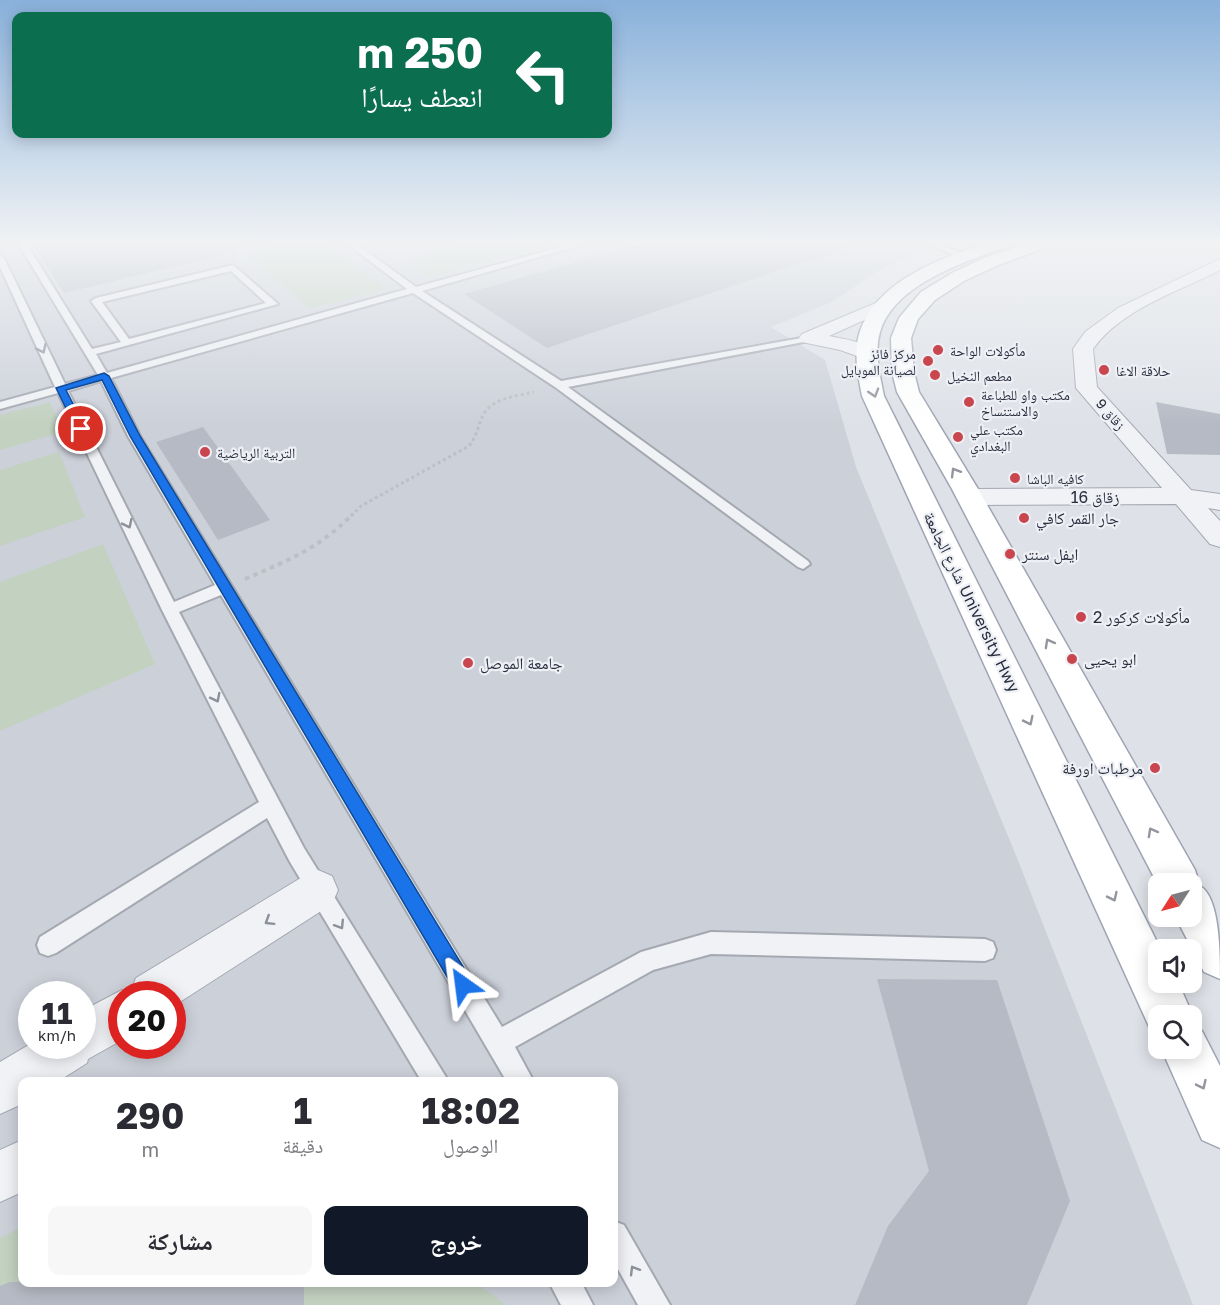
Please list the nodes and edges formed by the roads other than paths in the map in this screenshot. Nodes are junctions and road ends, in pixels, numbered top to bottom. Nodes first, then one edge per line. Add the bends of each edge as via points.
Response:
1 (22, 304) edge
2 (59, 304) edge
3 (98, 304) edge
4 (273, 304) edge
5 (360, 304) edge
6 (435, 304) edge
7 (885, 304) joint
8 (921, 304) edge
9 (1140, 304) edge
10 (809, 338) junction
11 (127, 343) junction
12 (89, 353) junction
13 (868, 354) junction
14 (104, 376) junction
15 (559, 386) junction
16 (61, 388) junction
17 (0, 406) edge
18 (1183, 496) junction
19 (969, 497) junction
20 (1220, 502) edge
21 (1220, 538) edge
22 (803, 564) dead end
23 (225, 587) junction
24 (170, 610) junction
25 (271, 805) junction
26 (1174, 873) edge
27 (318, 890) junction
28 (1202, 923) edge
29 (48, 945) dead end
30 (985, 950) dead end
31 (1220, 957) edge
32 (173, 981) edge
33 (1164, 1005) edge
34 (498, 1042) junction
35 (49, 1059) edge
36 (1190, 1059) edge
37 (21, 1077) edge
38 (434, 1077) edge
39 (519, 1077) edge
40 (18, 1079) edge
41 (0, 1090) edge
42 (1220, 1122) edge
43 (18, 1168) edge
44 (0, 1176) edge
45 (618, 1242) edge
46 (566, 1287) edge
47 (578, 1305) edge
48 (655, 1305) edge

1 -> 16 lane
2 - 12 lane
3 - 11 lane
4 - 11 lane
5 - 14 lane
6 - 15 lane
7 - 10 street
7 - 13 main road, شارع الجامعة University Hwy via 870,330
19 -> 8 main road via 908,392 901,338 909,318
9 - 18 street, زقاق 9 via 1107,323 1083,349 1087,388
10 - 13 street
10 - 15 lane
11 - 12 lane
12 - 14 lane
13 -> 33 main road, شارع الجامعة University Hwy via 873,396
14 - 16 lane
14 - 23 lane
15 - 22 lane
16 - 17 lane
16 -> 24 lane
18 - 19 street, زقاق 16
18 - 20 street, زقاق 16
18 - 21 street, زقاق 9
26 -> 19 main road
23 - 24 lane
23 - 34 lane
24 -> 25 lane
25 - 27 lane
25 - 29 lane
27 -> 32 street
27 -> 38 lane
28 - 31 main road
30 - 34 lane via 711,943 649,960
34 - 39 lane
35 - 37 street
36 -> 42 main road
40 - 41 street
43 - 44 street
48 -> 45 lane
46 - 47 lane

